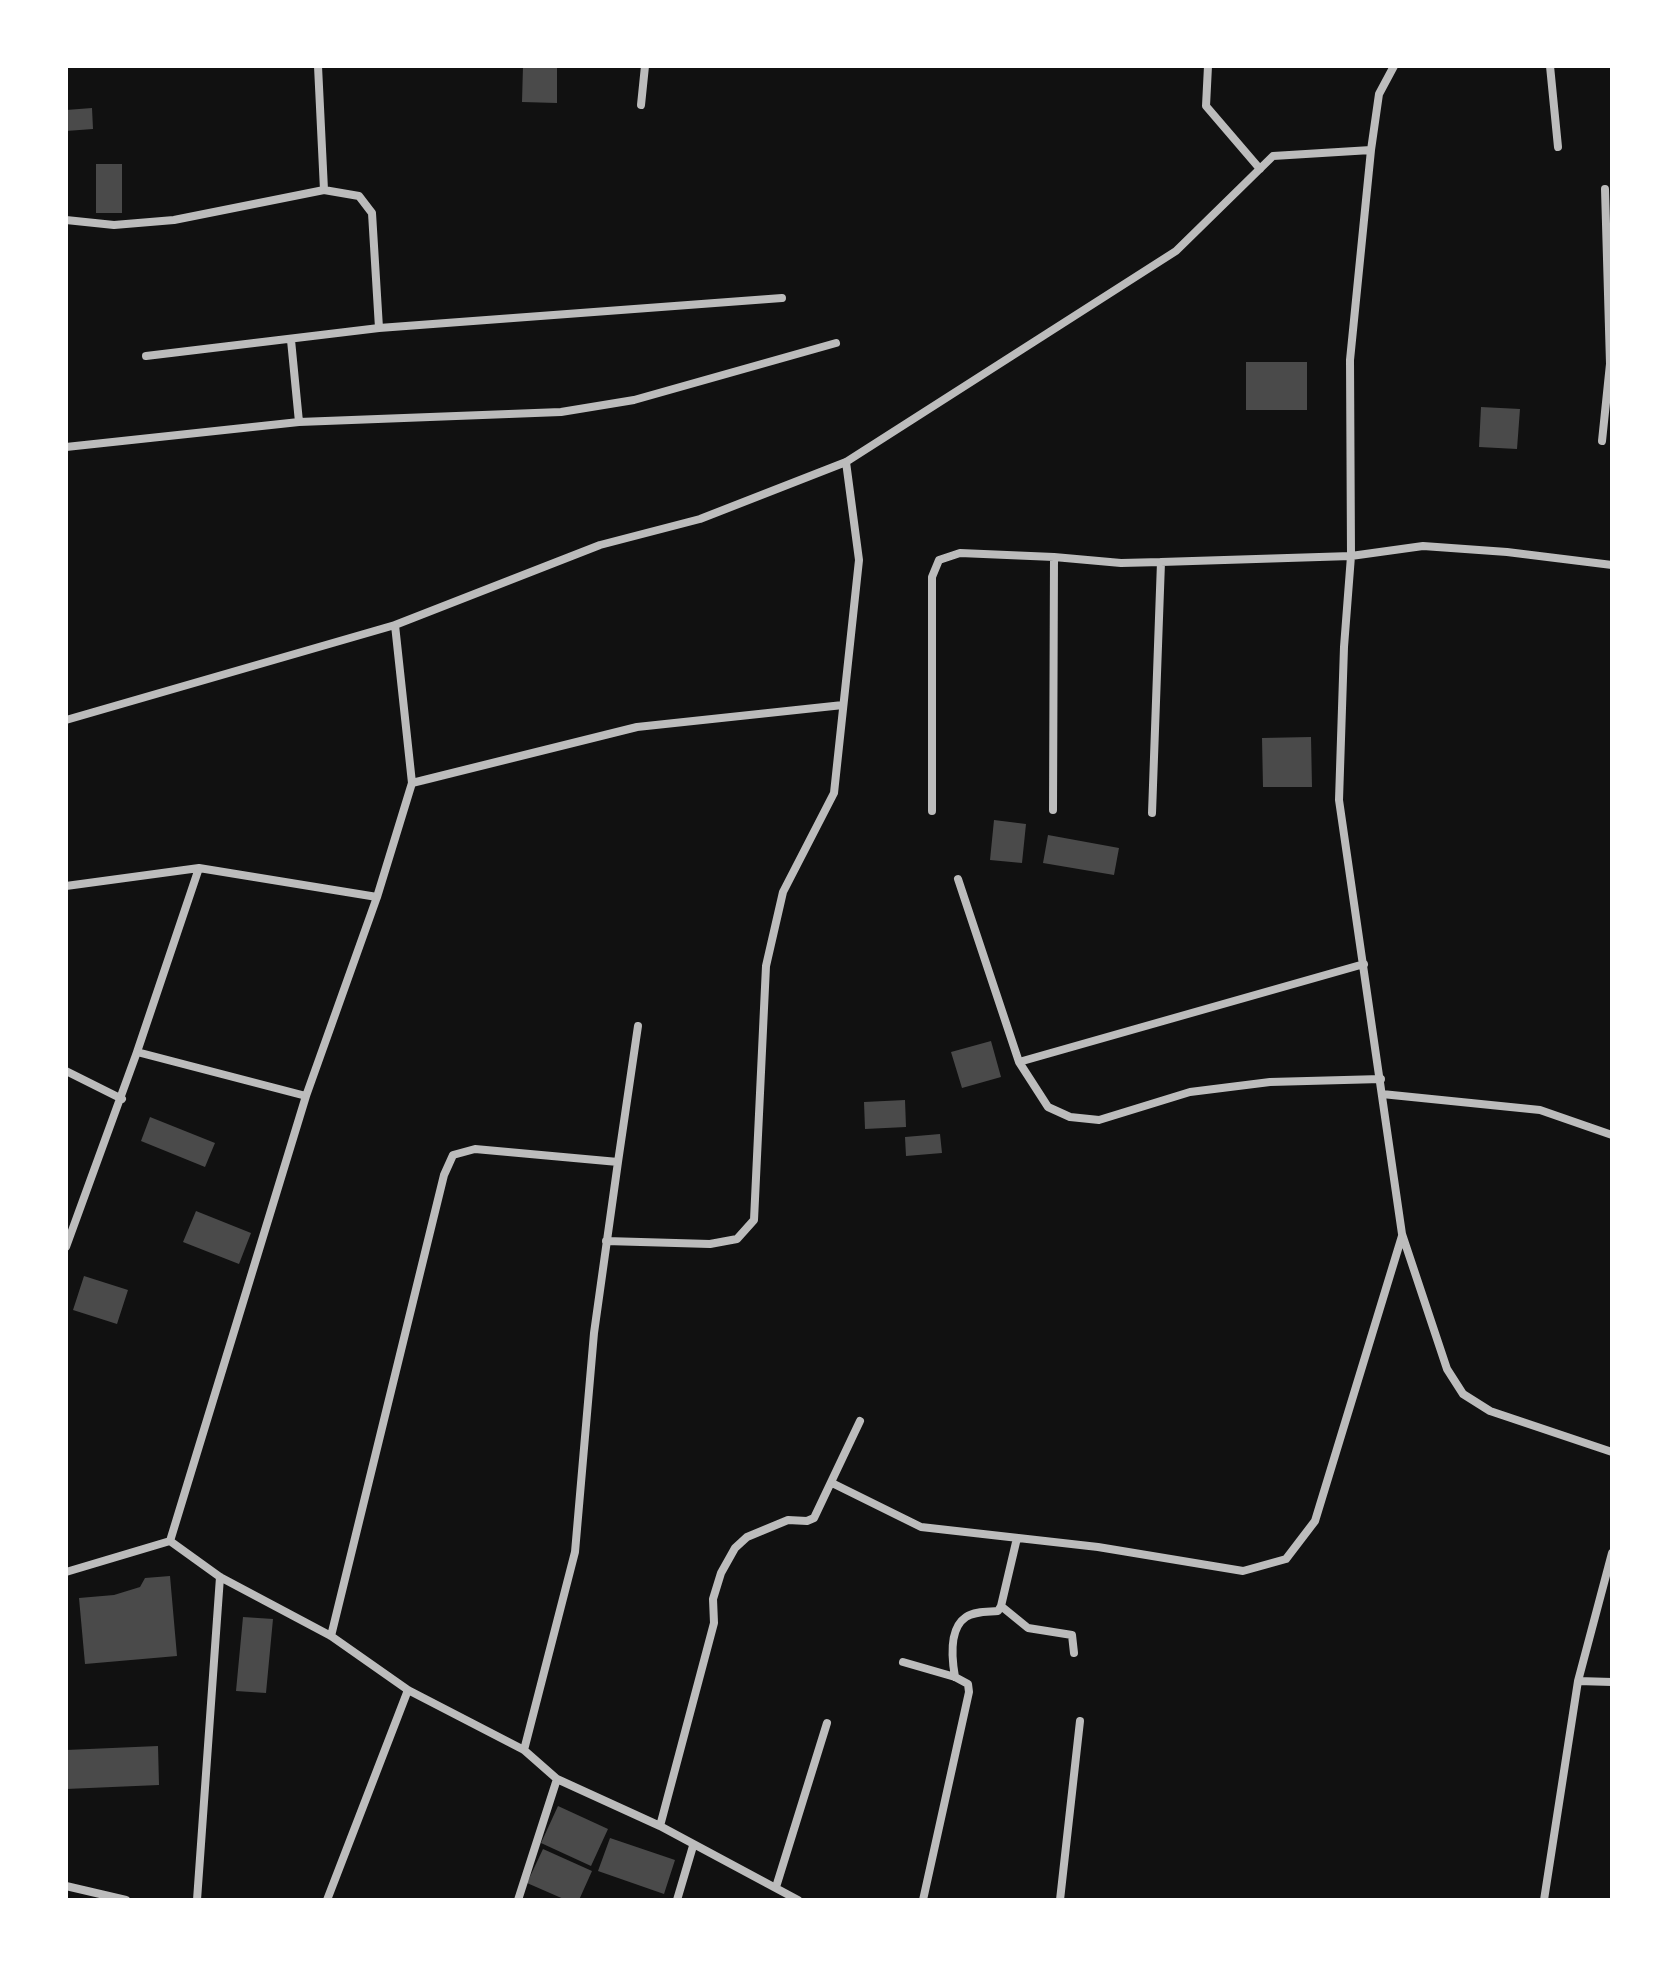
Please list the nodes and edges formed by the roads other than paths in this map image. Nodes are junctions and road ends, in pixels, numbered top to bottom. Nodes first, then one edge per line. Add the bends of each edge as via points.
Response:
1 (318, 66) edge
2 (645, 66) edge
3 (1208, 66) edge
4 (1394, 66) edge
5 (1550, 66) edge
6 (641, 105) dead end
7 (1558, 147) dead end
8 (1371, 150) junction
9 (1260, 169) junction
10 (1605, 189) dead end
11 (324, 190) junction
12 (66, 220) edge
13 (782, 298) dead end
14 (379, 328) junction
15 (291, 340) junction
16 (836, 343) dead end
17 (146, 356) dead end
18 (299, 422) junction
19 (1602, 441) dead end
20 (66, 447) edge
21 (846, 462) junction
22 (1351, 556) junction
23 (1054, 557) junction
24 (1161, 562) junction
25 (1612, 565) edge
26 (395, 625) junction
27 (843, 705) junction
28 (66, 720) edge
29 (412, 783) junction
30 (1053, 810) dead end
31 (932, 811) dead end
32 (1152, 813) dead end
33 (199, 868) junction
34 (958, 879) dead end
35 (66, 886) edge
36 (377, 897) junction
37 (1364, 964) junction
38 (638, 1026) dead end
39 (137, 1052) junction
40 (1019, 1062) junction
41 (66, 1071) edge
42 (1381, 1079) junction
43 (1382, 1094) junction
44 (306, 1096) junction
45 (122, 1099) junction
46 (1612, 1135) edge
47 (618, 1162) junction
48 (1402, 1234) junction
49 (606, 1241) junction
50 (66, 1247) edge
51 (860, 1421) dead end
52 (1612, 1452) edge
53 (832, 1483) junction
54 (1017, 1538) junction
55 (170, 1541) junction
56 (1612, 1553) edge
57 (66, 1572) edge
58 (220, 1577) junction
59 (1001, 1606) junction
60 (331, 1636) junction
61 (1074, 1653) dead end
62 (903, 1662) dead end
63 (955, 1677) junction
64 (1578, 1681) junction
65 (1612, 1682) edge
66 (408, 1690) junction
67 (1080, 1721) dead end
68 (827, 1723) dead end
69 (524, 1750) junction
70 (557, 1779) junction
71 (660, 1826) junction
72 (693, 1846) junction
73 (66, 1886) edge
74 (776, 1887) junction
75 (126, 1900) edge
76 (197, 1900) edge
77 (327, 1900) edge
78 (518, 1900) edge
79 (677, 1900) edge
80 (798, 1900) edge
81 (923, 1900) edge
82 (1060, 1900) edge
83 (1544, 1900) edge

1 - 11 street
2 - 6 street
3 - 9 street via 1206,106
4 - 8 street via 1379,94
5 - 7 street
8 - 9 street via 1273,156
8 - 22 street via 1350,360
9 - 21 street via 1176,251
10 - 19 street via 1610,364
11 - 12 street via 174,220 114,225
11 - 14 street via 359,196 372,213
13 - 14 street
14 - 15 street
15 - 17 street
15 - 18 street
16 - 18 street via 634,400 561,412
18 - 20 street
21 - 26 street via 700,519 600,545
21 - 27 street via 859,560
22 - 24 street
22 - 25 street via 1423,546
22 - 37 street via 1339,800
23 - 24 street
23 - 30 street
23 - 31 street via 960,553 939,560 932,577
24 - 32 street
26 - 28 street
26 - 29 street
27 - 29 street via 637,727
27 - 49 street via 834,793 783,892 766,966 754,1220 737,1239 710,1244
29 - 36 street
33 - 35 street
33 - 36 street
33 - 39 street
34 - 40 street
36 - 44 street
37 - 40 street
37 - 42 street
38 - 47 street
39 - 44 street
39 - 45 street
40 - 42 street via 1048,1107 1070,1117 1099,1120 1190,1092 1270,1082
41 - 45 street
42 - 43 street
43 - 46 street via 1540,1110
43 - 48 street
44 - 55 street
45 - 50 street
47 - 49 street
47 - 60 street via 475,1149 453,1155
48 - 52 street via 1447,1369 1463,1394 1490,1411
48 - 54 street via 1315,1521 1286,1559 1243,1571
49 - 69 street via 575,1552
51 - 53 street
53 - 54 street via 921,1527
53 - 71 street via 814,1518 788,1520 747,1537 721,1573 713,1599 714,1623
54 - 59 street
55 - 57 street
55 - 58 street
56 - 64 street
58 - 60 street
58 - 76 street
59 - 61 street via 1028,1628 1072,1635
59 - 63 street via 966,1617 957,1628
60 - 66 street
62 - 63 street
63 - 81 street via 968,1684 969,1692
64 - 65 street
64 - 83 street
66 - 69 street
66 - 77 street
67 - 82 street
68 - 74 street
69 - 70 street
70 - 71 street
70 - 78 street
71 - 72 street
72 - 74 street
72 - 79 street
73 - 75 street
74 - 80 street

